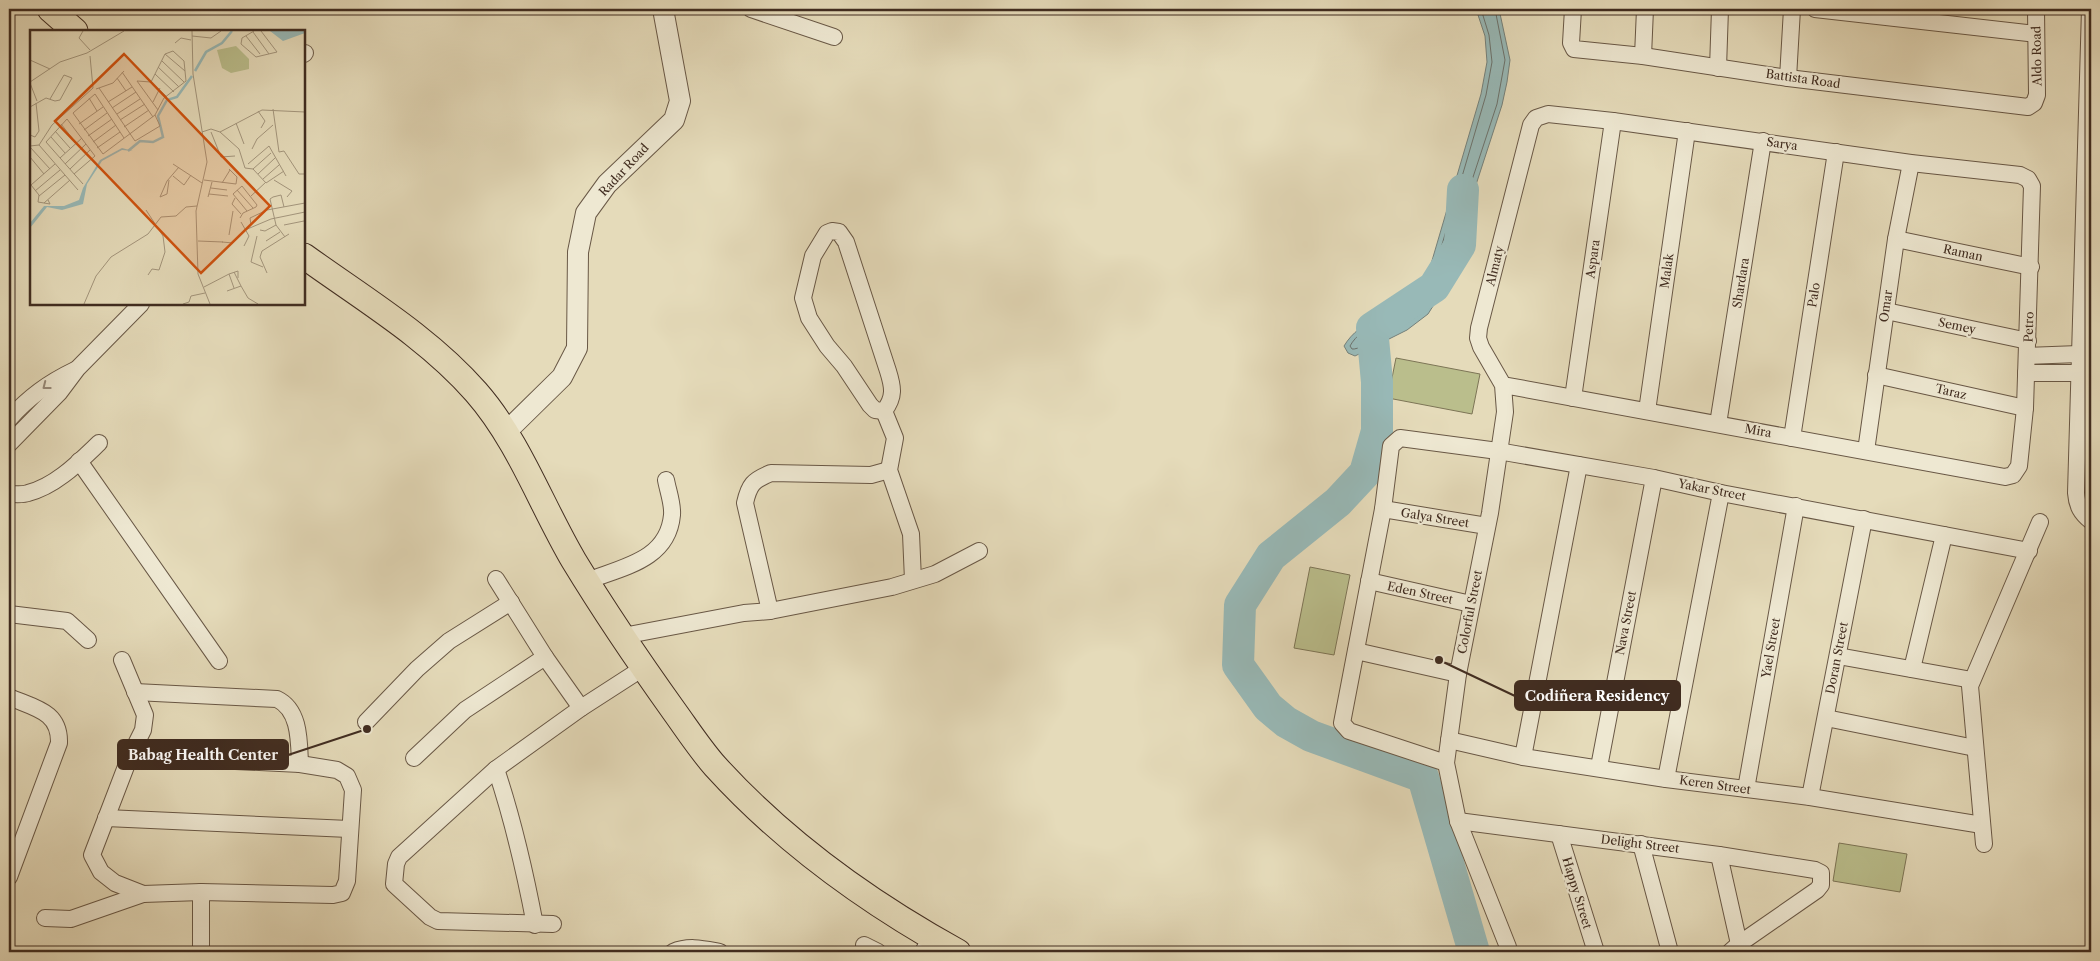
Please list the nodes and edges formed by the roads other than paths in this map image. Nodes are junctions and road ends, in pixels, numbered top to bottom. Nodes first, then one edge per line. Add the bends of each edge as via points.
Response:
1 (50, 9) edge
2 (663, 9) edge
3 (751, 9) edge
4 (1573, 9) edge
5 (1645, 9) edge
6 (1720, 9) edge
7 (1792, 9) edge
8 (1815, 9) edge
9 (2036, 9) edge
10 (2090, 9) edge
11 (74, 30) edge
12 (2036, 34) junction
13 (834, 37) dead end
14 (1643, 56) junction
15 (1718, 68) junction
16 (1788, 78) junction
17 (2034, 103) joint
18 (1536, 118) joint
19 (1613, 121) junction
20 (1687, 131) junction
21 (1763, 141) junction
22 (1836, 152) junction
23 (1911, 163) junction
24 (2028, 179) joint
25 (1896, 239) junction
26 (305, 257) edge
27 (2031, 267) junction
28 (140, 305) edge
29 (1886, 311) junction
30 (2028, 349) junction
31 (2079, 354) junction
32 (77, 369) junction
33 (2026, 373) junction
34 (2078, 373) junction
35 (1876, 375) junction
36 (1503, 385) junction
37 (1573, 398) junction
38 (2025, 408) junction
39 (884, 411) junction
40 (1647, 411) junction
41 (1505, 412) joint
42 (9, 419) edge
43 (1718, 424) junction
44 (506, 432) junction
45 (1792, 438) junction
46 (99, 443) dead end
47 (9, 444) edge
48 (1498, 451) junction
49 (1866, 451) junction
50 (79, 462) junction
51 (1579, 465) junction
52 (889, 470) junction
53 (2013, 475) joint
54 (1654, 478) junction
55 (666, 480) dead end
56 (1721, 493) junction
57 (9, 494) edge
58 (1796, 506) junction
59 (1383, 509) junction
60 (1864, 519) junction
61 (2040, 522) dead end
62 (2091, 522) edge
63 (1487, 526) junction
64 (1944, 535) junction
65 (979, 551) dead end
66 (2029, 551) junction
67 (496, 579) dead end
68 (913, 580) junction
69 (587, 581) junction
70 (1369, 581) junction
71 (511, 602) junction
72 (1471, 604) junction
73 (770, 611) junction
74 (9, 614) edge
75 (623, 636) junction
76 (88, 640) dead end
77 (1356, 651) junction
78 (1838, 656) junction
79 (545, 657) junction
80 (122, 660) dead end
81 (219, 661) dead end
82 (643, 668) junction
83 (1912, 669) junction
84 (1458, 674) junction
85 (1972, 680) junction
86 (135, 692) junction
87 (9, 697) edge
88 (580, 708) junction
89 (1826, 718) junction
90 (366, 722) dead end
91 (1449, 740) junction
92 (1975, 748) junction
93 (130, 756) junction
94 (1523, 757) junction
95 (414, 758) dead end
96 (1446, 763) junction
97 (300, 764) junction
98 (1599, 767) junction
99 (496, 769) junction
100 (1666, 779) junction
101 (1746, 789) junction
102 (1810, 797) junction
103 (106, 818) junction
104 (1458, 821) junction
105 (1982, 825) junction
106 (349, 829) junction
107 (1559, 834) junction
108 (1641, 844) junction
109 (1984, 844) dead end
110 (1718, 854) junction
111 (9, 877) edge
112 (201, 892) junction
113 (143, 894) junction
114 (45, 918) dead end
115 (553, 924) dead end
116 (535, 925) junction
117 (927, 945) edge
118 (1735, 948) edge
119 (202, 952) edge
120 (673, 952) edge
121 (720, 952) edge
122 (958, 952) edge
123 (1507, 952) edge
124 (1596, 952) edge
125 (1670, 952) edge

1 - 11 main road
2 - 44 street, Radar Road via 680,100 674,120 607,184 586,213 578,252 577,348 574,358 562,377
3 - 13 street
4 - 14 street, Battista Road via 1572,47
5 - 14 street
6 - 15 street
7 - 16 street
8 - 12 street
9 - 12 street, Aldo Road
10 - 31 street
12 - 17 street, Aldo Road via 2037,95
14 - 15 street, Battista Road
15 - 16 street, Battista Road
16 - 17 street, Battista Road via 2028,107
18 - 19 street, Sarya via 1548,114
18 - 36 street, Almaty via 1528,134 1479,328 1481,347
19 - 20 street, Sarya
19 - 37 street, Aspara
20 - 21 street, Sarya
20 - 40 street, Malak
21 - 22 street, Sarya
21 - 43 street, Shardara
22 - 23 street, Sarya
22 - 45 street, Palo
23 - 24 street, Sarya via 2020,175
23 - 25 street, Omar
24 - 27 street, Petro via 2032,186
25 - 27 street, Raman
25 - 29 street, Omar
26 - 44 main road via 436,352 477,392
27 - 30 street, Petro
28 - 32 street
29 - 30 street, Semey
29 - 35 street, Omar
30 - 31 street, Semey
30 - 33 street, Petro
31 - 34 street
32 -> 42 street via 50,382
32 - 47 street via 59,393
33 - 34 street
33 - 38 street, Petro
34 - 62 street via 2076,493 2077,504
35 - 38 street, Taraz
35 - 49 street, Omar
36 - 37 street, Mira
36 - 41 street, Almaty
37 - 40 street, Mira
38 - 53 street, Petro via 2019,466
39 - 39 street via 891,402 894,389 846,242 839,232 832,231 827,233 813,256 803,298 810,318 827,346 870,405 875,410
39 - 52 street via 895,438
40 - 43 street, Mira
41 - 48 street, Colorful Street
43 - 45 street, Mira
44 - 69 main road
45 - 49 street, Mira
46 - 50 street
48 - 51 street, Yakar Street
48 - 59 street, Yakar Street via 1400,438 1391,446
48 - 63 street, Colorful Street
49 - 53 street, Mira via 2005,477
50 - 57 street via 52,482 28,494
50 - 81 street
51 - 54 street, Yakar Street
51 - 94 street
52 - 68 street via 911,534
52 - 73 street via 871,475 771,474 760,477 748,487 745,503
54 - 56 street, Yakar Street
54 - 98 street, Nava Street
55 - 69 street via 672,512 669,531 659,548 648,557
56 - 58 street, Yakar Street
56 - 100 street
58 - 60 street, Yakar Street
58 - 101 street, Yael Street
59 - 63 street, Galya Street
59 - 70 street
60 - 64 street, Yakar Street
60 - 78 street, Doran Street
61 - 66 street
63 - 72 street, Colorful Street
64 - 66 street, Yakar Street
64 - 83 street
65 - 68 street via 935,574
66 - 85 street
67 - 71 street
68 - 73 street
69 - 75 main road
70 - 72 street, Eden Street
70 - 77 street
71 - 79 street
71 - 90 street via 449,640
72 - 84 street, Colorful Street
73 - 75 street
74 - 76 street via 67,621
75 - 82 main road
77 - 84 street
77 - 96 street via 1342,723 1344,727
78 - 83 street
78 - 89 street, Doran Street
79 - 88 street
79 - 95 street via 465,710
80 - 86 street
82 - 88 street
82 - 117 main road via 713,764 758,810 828,870
83 - 85 street
84 - 91 street, Colorful Street
85 - 92 street
86 - 93 street via 145,715 143,730
86 - 97 street via 277,699 286,703 292,712 299,735
87 - 111 street via 49,714 60,729 59,743
88 - 99 street
89 - 92 street
89 - 102 street, Doran Street
91 - 94 street, Keren Street
91 - 96 street, Colorful Street
92 - 105 street
93 - 97 street
93 - 103 street
94 - 98 street, Keren Street
96 - 104 street, Colorful Street
97 - 106 street via 337,770 347,776 353,790
98 - 100 street, Keren Street
99 - 116 street via 524,869
99 - 116 street via 399,857 394,884 438,921
100 - 101 street, Keren Street
101 - 102 street, Keren Street
102 - 105 street, Keren Street
103 - 106 street
103 - 113 street via 92,855 101,872 115,883
104 - 107 street, Delight Street
104 - 123 street, Colorful Street via 1508,947
105 - 109 street
106 - 112 street via 347,881 342,893 333,896
107 - 108 street, Delight Street
107 - 124 street, Happy Street
108 - 110 street, Delight Street
108 - 125 street
110 - 118 street
110 - 118 street, Delight Street via 1815,870 1821,874 1821,885 1817,890
112 - 113 street
112 - 119 street
113 - 114 street via 71,919
115 - 116 street
117 - 122 main road
120 - 121 street via 698,947

